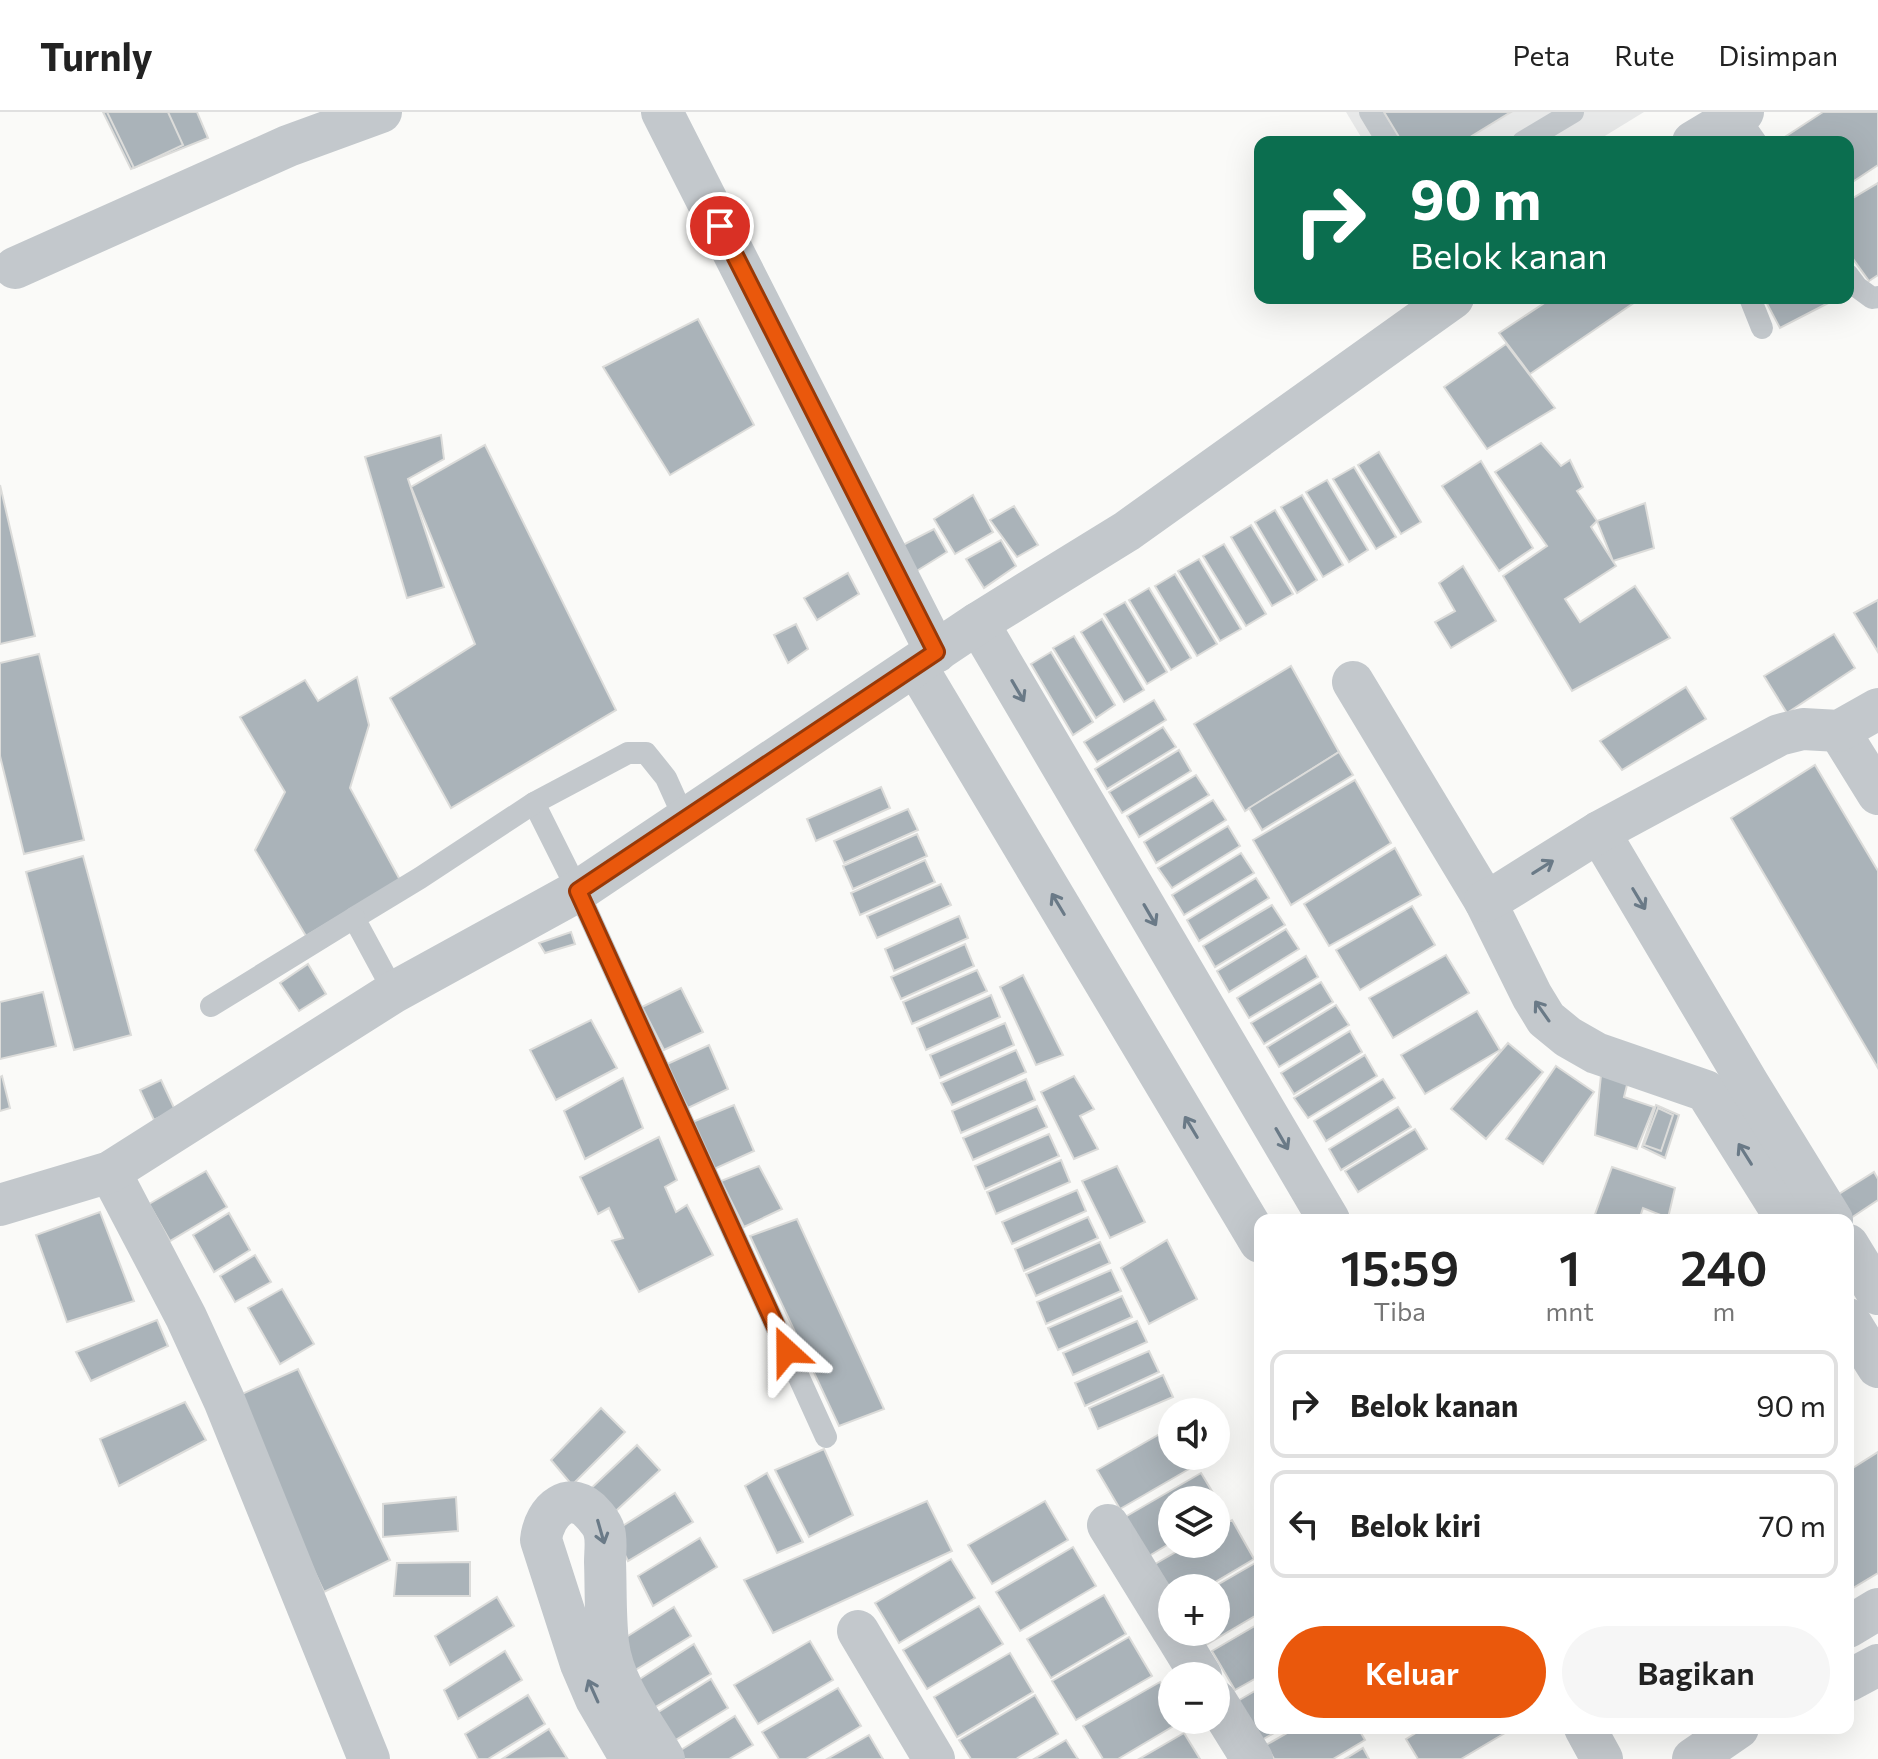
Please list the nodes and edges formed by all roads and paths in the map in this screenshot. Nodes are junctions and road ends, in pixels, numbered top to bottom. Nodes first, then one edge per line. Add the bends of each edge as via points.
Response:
1 (381, 112) edge
2 (662, 112) edge
3 (1370, 112) edge
4 (1573, 112) edge
5 (1745, 123) edge
6 (281, 129) edge
7 (1384, 136) edge
8 (1533, 136) edge
9 (1709, 136) edge
10 (15, 268) dead end
11 (1854, 283) edge
12 (1878, 297) edge
13 (1445, 304) edge
14 (1752, 304) edge
15 (1762, 328) dead end
16 (978, 623) junction
17 (926, 659) junction
18 (1353, 682) dead end
19 (1878, 709) edge
20 (1839, 731) junction
21 (1878, 794) edge
22 (534, 803) junction
23 (685, 820) junction
24 (1599, 832) junction
25 (578, 891) junction
26 (1485, 901) junction
27 (354, 918) junction
28 (394, 992) junction
29 (211, 1006) dead end
30 (1749, 1085) junction
31 (1706, 1091) junction
32 (110, 1172) junction
33 (0, 1205) edge
34 (1325, 1214) edge
35 (1783, 1214) edge
36 (1828, 1214) edge
37 (1254, 1232) edge
38 (1854, 1255) edge
39 (1878, 1294) edge
40 (1854, 1329) edge
41 (1878, 1367) edge
42 (826, 1437) dead end
43 (1108, 1525) dead end
44 (1158, 1607) edge
45 (1878, 1609) edge
46 (1854, 1623) edge
47 (858, 1631) dead end
48 (1878, 1665) edge
49 (1854, 1678) edge
50 (1230, 1724) edge
51 (1588, 1734) edge
52 (1729, 1734) edge
53 (369, 1759) edge
54 (631, 1759) edge
55 (664, 1759) edge
56 (934, 1759) edge
57 (1252, 1759) edge
58 (1602, 1759) edge
59 (1693, 1759) edge

1 - 6 street
2 - 17 street
3 - 7 lane
4 - 8 lane
5 - 9 street
6 - 10 street
11 - 12 lane
13 - 16 street via 1127,531
14 - 15 lane
16 - 17 street
16 -> 34 street
17 - 23 street
37 -> 17 street
18 - 26 street
19 - 20 street
20 - 21 street
20 - 24 street via 1803,729 1779,735
22 - 23 lane via 628,753 646,753 666,778
22 - 25 lane
22 - 27 lane
23 - 25 street
26 -> 24 street
24 -> 30 street
25 - 28 street
25 - 42 lane
31 -> 26 street via 1596,1053 1546,1019
27 - 28 lane
27 - 29 lane
28 - 32 street
30 - 31 street
30 - 36 street
35 -> 31 street
32 - 33 street
32 - 53 street via 224,1400
38 - 39 street
40 - 41 street
43 - 44 street
45 - 46 street
47 - 56 street
48 - 49 street
50 - 57 street
51 - 58 street
52 - 59 street
54 -> 55 street via 581,1664 541,1540 546,1520 562,1504 580,1503 605,1532 608,1643 621,1686

